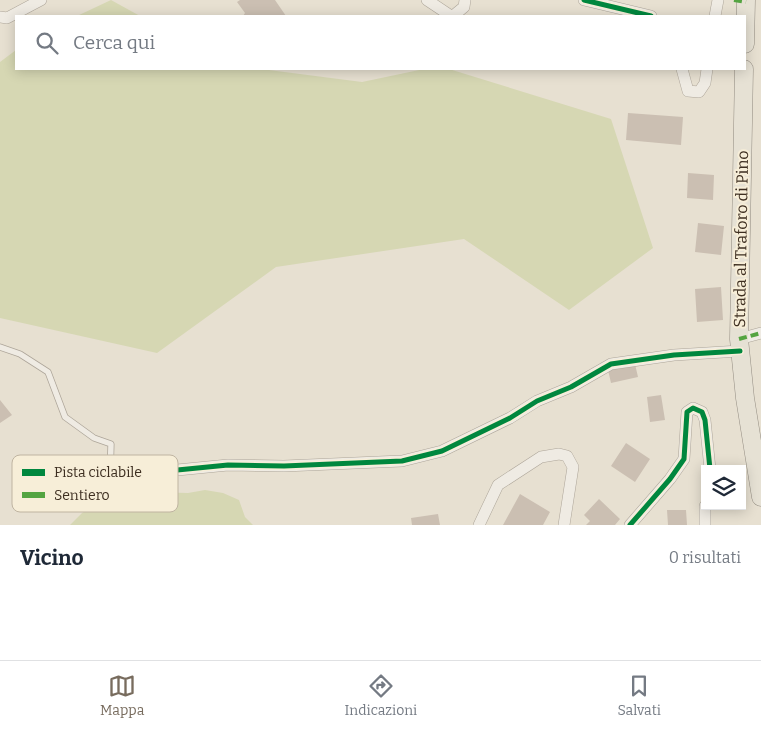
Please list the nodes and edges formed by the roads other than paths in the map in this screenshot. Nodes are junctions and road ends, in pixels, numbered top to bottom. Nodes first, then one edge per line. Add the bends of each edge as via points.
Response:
1 (41, 0) edge
2 (427, 0) edge
3 (465, 0) edge
4 (584, 0) edge
5 (718, 0) edge
6 (746, 0) edge
7 (450, 15) edge
8 (453, 15) edge
9 (647, 15) edge
10 (715, 15) edge
11 (746, 15) edge
12 (0, 17) edge
13 (682, 70) edge
14 (707, 70) edge
15 (744, 70) edge
16 (761, 333) edge
17 (739, 345) junction
18 (0, 347) edge
19 (111, 455) edge
20 (710, 465) edge
21 (178, 470) edge
22 (761, 497) edge
23 (705, 510) edge
24 (479, 525) edge
25 (564, 525) edge
26 (630, 525) edge
27 (706, 525) edge

1 - 12 street via 7,18
2 - 7 street
3 - 8 street via 464,7
4 - 9 street
5 - 10 street
6 - 11 main road
13 - 14 street via 688,91 699,92 705,83
15 - 17 main road, Strada al Traforo di Pino
16 - 17 street
17 - 21 street via 611,364 571,388 537,401 442,451 402,460 284,466 228,465
17 - 22 main road, Strada al Traforo di Pino
18 - 19 lane via 20,354 48,372 65,417 94,438 111,444
20 - 26 street via 705,420 702,412 694,408 687,412 684,458
23 - 27 street
24 - 25 street via 498,485 541,457 559,454 567,456 573,466

